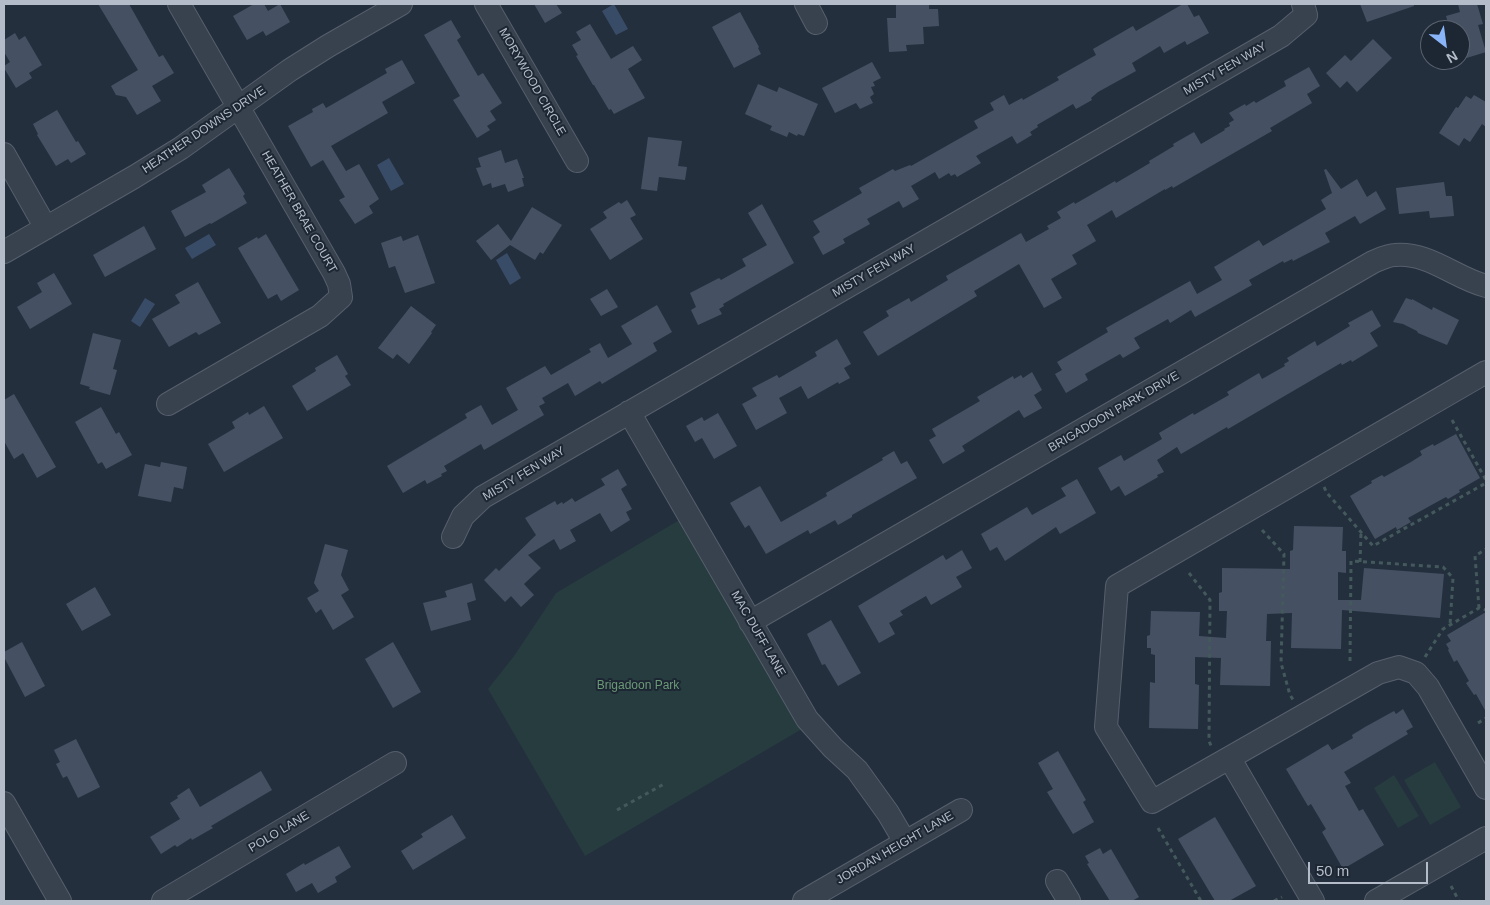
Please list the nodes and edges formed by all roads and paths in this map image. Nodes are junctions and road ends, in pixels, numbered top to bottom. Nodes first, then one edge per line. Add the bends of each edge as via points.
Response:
1 (179, 4) edge
2 (401, 4) edge
3 (486, 4) edge
4 (1304, 9) edge
5 (239, 108) junction
6 (4, 154) edge
7 (577, 161) dead end
8 (46, 228) junction
9 (4, 252) edge
10 (1486, 286) edge
11 (1486, 372) edge
12 (168, 404) dead end
13 (629, 412) junction
14 (1452, 420) dead end
15 (1486, 482) edge
16 (1327, 493) dead end
17 (1262, 530) dead end
18 (1361, 532) junction
19 (453, 537) dead end
20 (1486, 549) edge
21 (1360, 562) junction
22 (1188, 572) dead end
23 (1479, 608) junction
24 (1486, 610) edge
25 (750, 622) junction
26 (1450, 625) junction
27 (1431, 648) dead end
28 (1350, 661) dead end
29 (1290, 695) dead end
30 (1486, 718) edge
31 (1478, 723) dead end
32 (1208, 742) dead end
33 (1230, 758) junction
34 (395, 763) dead end
35 (664, 784) dead end
36 (1486, 788) edge
37 (4, 803) edge
38 (617, 810) dead end
39 (961, 810) dead end
40 (1158, 828) dead end
41 (1486, 838) edge
42 (905, 842) junction
43 (1057, 881) dead end
44 (1451, 886) dead end
45 (1282, 896) dead end
46 (60, 901) edge
47 (163, 901) edge
48 (804, 901) edge
49 (1069, 901) edge
50 (1201, 901) edge
51 (1274, 901) edge
52 (1313, 901) edge
53 (1376, 901) edge
54 (1459, 901) edge

1 - 5 street
2 - 5 street, HEATHER DOWNS DRIVE via 290,70
3 - 7 street, MORYWOOD CIRCLE
4 - 13 street, MISTY FEN WAY via 1273,41
5 - 8 street, HEATHER DOWNS DRIVE via 173,153
5 - 12 street, HEATHER BRAE COURT via 334,273 341,297 320,316
6 - 8 street
8 - 9 street, HEATHER DOWNS DRIVE
10 - 25 street, BRIGADOON PARK DRIVE via 1410,255 1393,255 1373,262
11 - 33 street via 1117,586 1106,727 1152,802
13 - 19 street, MISTY FEN WAY via 483,497 464,516
13 - 25 street, MAC DUFF LANE
14 - 15 path
15 - 18 path via 1373,546
16 - 18 path
17 - 29 path via 1284,554 1281,663
18 - 21 path
20 - 23 path via 1475,556
21 - 26 path via 1443,567 1453,578
21 - 28 path via 1351,561
22 - 32 path via 1210,600
23 - 24 path
23 - 26 path
25 - 42 street, MAC DUFF LANE via 807,719 857,770
26 - 27 path via 1443,629
30 - 31 path
33 - 36 street via 1378,673 1400,667 1416,673 1428,688
33 - 52 street
34 - 47 street, POLO LANE
35 - 38 path
37 - 46 street
39 - 42 street, JORDAN HEIGHT LANE
40 - 50 path
41 - 53 street
42 - 48 street, JORDAN HEIGHT LANE
43 - 49 street
44 - 54 path
45 - 51 path

